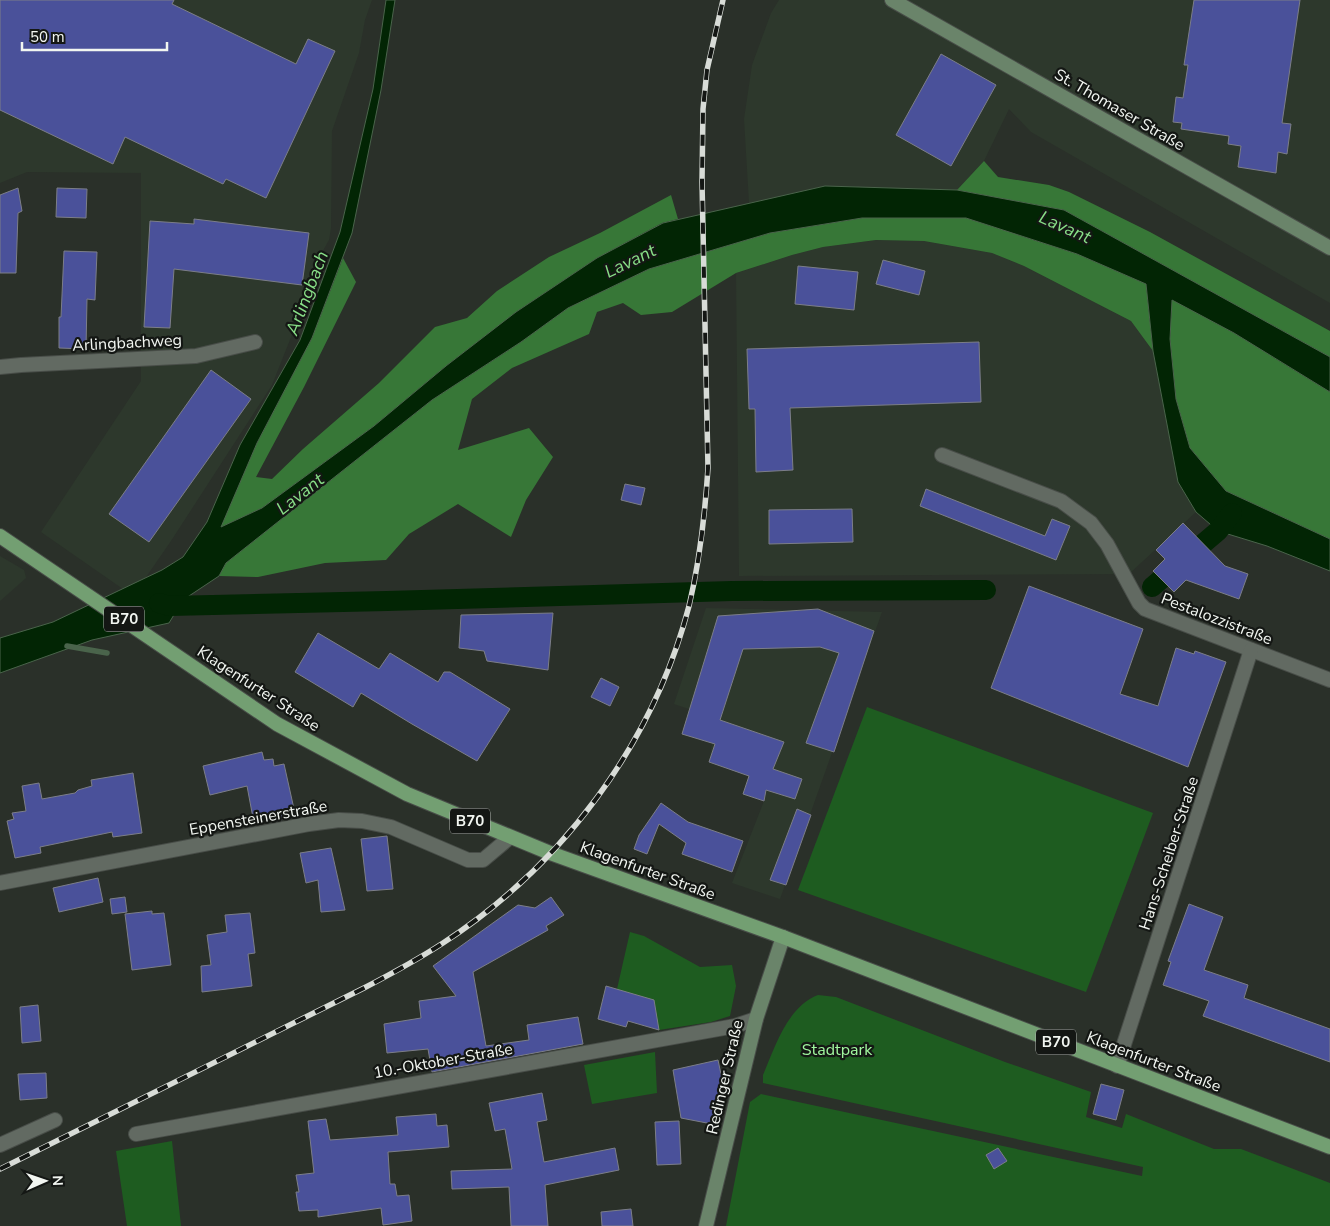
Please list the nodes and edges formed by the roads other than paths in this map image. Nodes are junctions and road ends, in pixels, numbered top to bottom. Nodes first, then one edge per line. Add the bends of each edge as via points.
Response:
1 (892, 0) edge
2 (1330, 248) edge
3 (255, 342) dead end
4 (0, 367) edge
5 (942, 455) dead end
6 (0, 536) edge
7 (1252, 650) junction
8 (1330, 680) edge
9 (509, 838) junction
10 (0, 883) edge
11 (783, 937) junction
12 (756, 1019) junction
13 (1117, 1066) junction
14 (55, 1120) dead end
15 (136, 1134) dead end
16 (0, 1145) edge
17 (1330, 1147) edge
18 (706, 1226) edge

1 - 2 main road, St. Thomaser Straße
3 - 4 street, Arlingbachweg via 196,356
5 - 7 street, Pestalozzistraße via 1061,501 1091,523 1108,544 1145,609
6 - 9 main road, Klagenfurter Straße / B70 via 285,728 407,794
7 - 8 street, Pestalozzistraße
7 - 13 street, Hans-Scheiber-Straße
9 - 10 street, Eppensteinerstraße via 483,860 468,860 391,827 339,820
9 - 11 main road, Klagenfurter Straße / B70
11 - 12 main road, Redinger Straße
11 - 13 main road, Klagenfurter Straße / B70
12 - 15 street, 10.-Oktober-Straße via 735,1026
12 - 18 main road, Redinger Straße
13 - 17 main road, Klagenfurter Straße / B70
14 - 16 street

